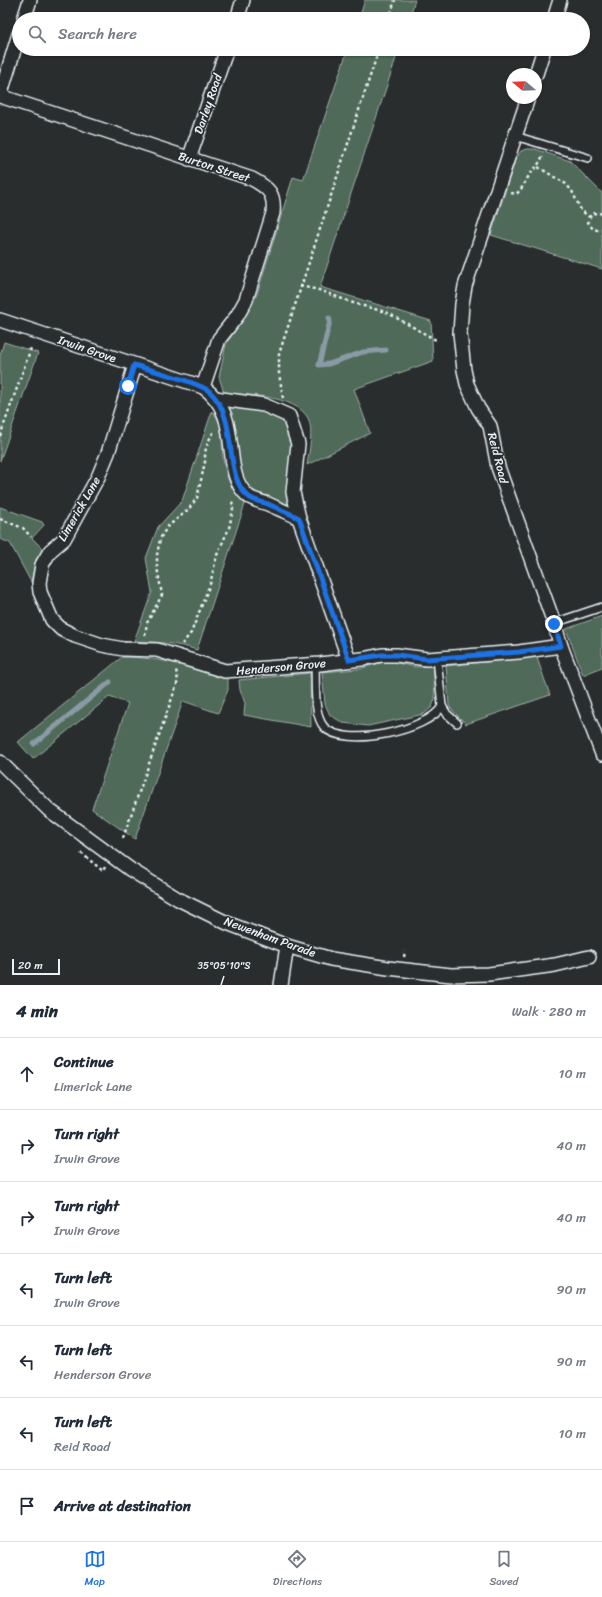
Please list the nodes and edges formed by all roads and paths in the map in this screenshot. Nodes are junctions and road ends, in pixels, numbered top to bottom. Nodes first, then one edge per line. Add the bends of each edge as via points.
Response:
1 (30, 0) edge
2 (243, 0) edge
3 (395, 0) edge
4 (560, 0) edge
5 (26, 12) edge
6 (239, 12) edge
7 (391, 12) edge
8 (556, 12) edge
9 (12, 56) edge
10 (224, 56) edge
11 (377, 56) edge
12 (542, 56) edge
13 (538, 68) edge
14 (0, 96) edge
15 (526, 104) edge
16 (515, 136) junction
17 (546, 145) junction
18 (588, 158) dead end
19 (190, 159) junction
20 (538, 166) junction
21 (497, 189) junction
22 (602, 214) edge
23 (589, 217) junction
24 (602, 229) edge
25 (300, 286) junction
26 (0, 320) edge
27 (436, 340) dead end
28 (31, 348) dead end
29 (134, 365) junction
30 (202, 387) junction
31 (215, 398) junction
32 (282, 413) junction
33 (226, 422) junction
34 (0, 436) edge
35 (299, 518) junction
36 (0, 519) edge
37 (31, 536) dead end
38 (602, 607) edge
39 (554, 624) junction
40 (561, 646) junction
41 (144, 650) junction
42 (438, 658) junction
43 (349, 660) junction
44 (315, 665) junction
45 (442, 706) junction
46 (457, 723) dead end
47 (602, 754) edge
48 (0, 762) edge
49 (287, 946) junction
50 (588, 957) dead end
51 (451, 980) edge
52 (281, 985) edge

1 - 5 street
2 - 6 street
3 - 7 path
4 - 8 street
9 - 14 street
10 - 19 street, Darley Road
11 - 25 path
12 - 13 street
14 - 19 street, Burton Street
15 - 16 street, Reid Road
16 - 17 lane
16 - 21 street, Reid Road
17 - 18 lane
17 - 20 path
19 - 30 street, Burton Street via 264,185 274,202 273,213 246,300 219,339
20 - 21 path via 516,194
20 - 23 path via 566,184 581,210
21 - 39 street, Reid Road via 465,286 460,333 464,370 467,384 478,408 490,426 498,467
22 - 23 path via 595,213
23 - 24 path via 590,228
25 - 27 path via 386,312
25 - 32 path via 279,354
26 - 29 street, Irwin Grove
28 - 34 path
29 - 30 street, Irwin Grove
29 - 41 street, Limerick Lane via 98,477 64,539 50,551 42,565 39,583 40,592 52,620 61,629 102,645
30 - 31 street, Irwin Grove
31 - 32 street via 264,405
31 - 33 street, Irwin Grove
32 - 35 street via 289,416 298,444 292,492
33 - 35 street, Irwin Grove via 235,475 241,487 249,497
33 - 41 path via 215,430 208,442 197,498 188,510 166,527 160,540 157,567 162,595 147,623
35 - 43 street
36 - 37 path via 23,528
38 - 39 lane
39 - 40 street, Reid Road
40 - 42 street, Henderson Grove
40 - 47 street, Reid Road
41 - 44 street, Henderson Grove via 157,650 225,671
42 - 43 street, Henderson Grove via 390,655
42 - 45 lane
43 - 44 street, Henderson Grove
44 - 45 lane via 317,716 324,728 334,734 350,738 393,734 439,712
45 - 46 lane
48 - 49 street, Newenham Parade via 49,810 131,870 178,899 227,923
49 - 51 street, Newenham Parade via 331,959
49 - 52 street
50 - 51 street, Newenham Parade via 555,965

